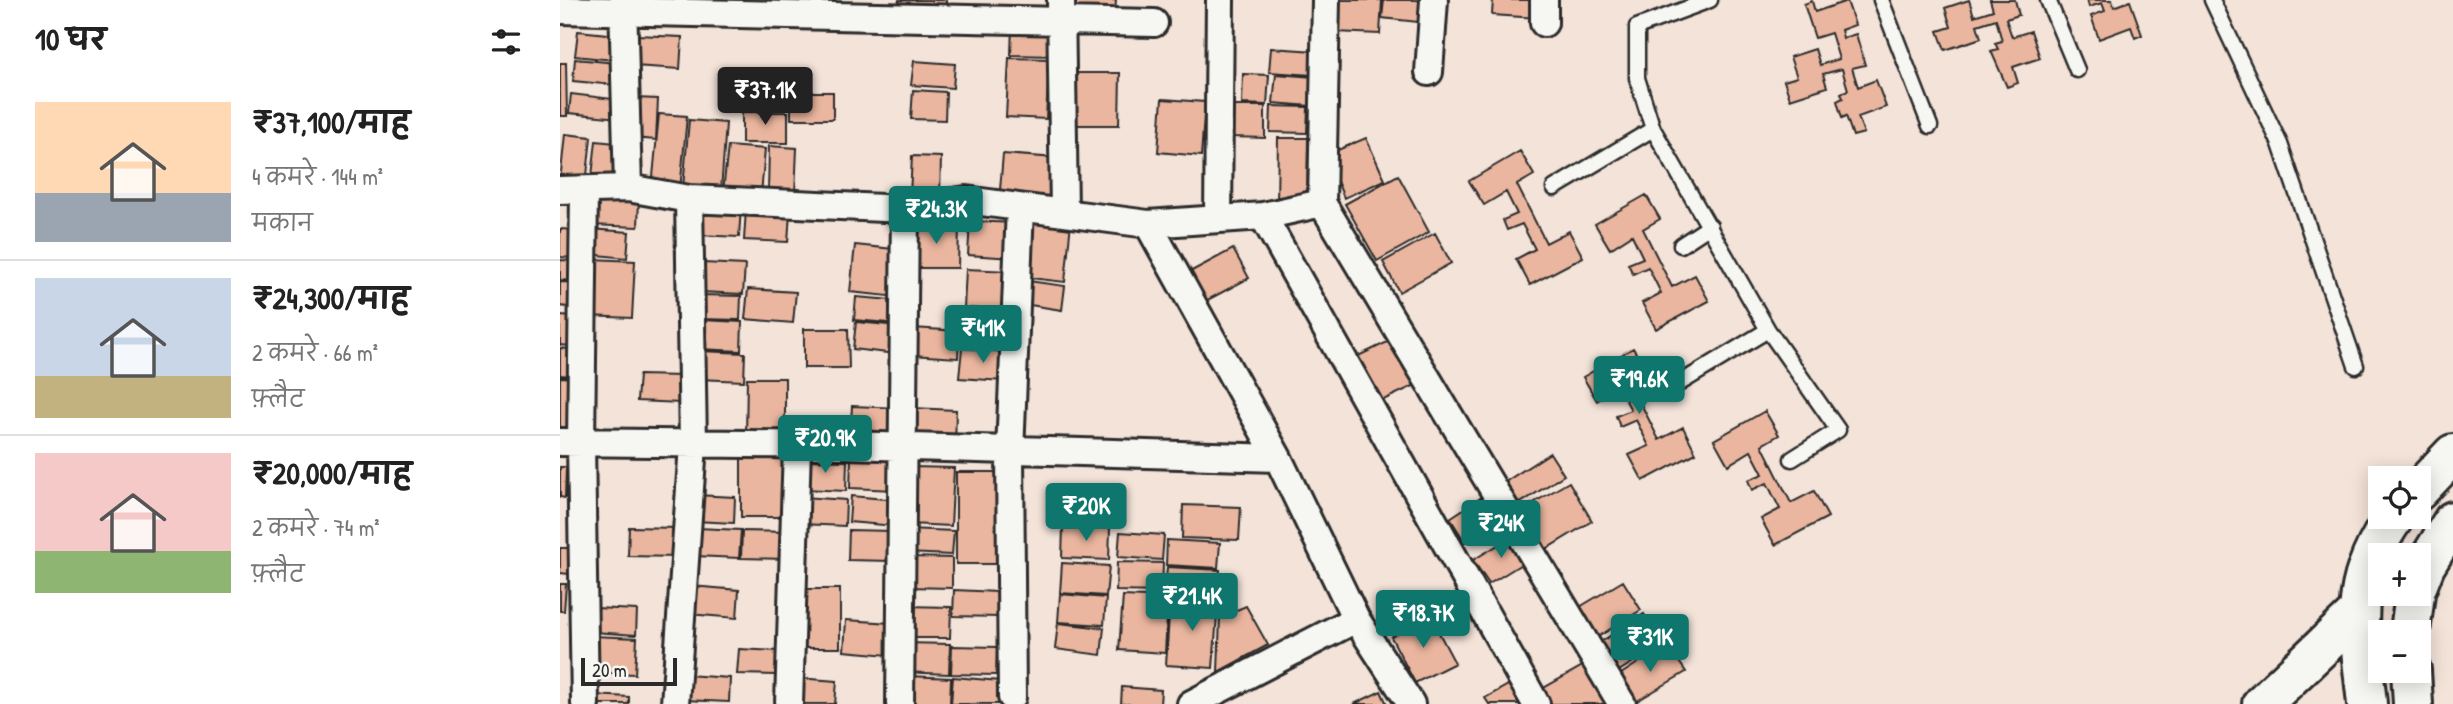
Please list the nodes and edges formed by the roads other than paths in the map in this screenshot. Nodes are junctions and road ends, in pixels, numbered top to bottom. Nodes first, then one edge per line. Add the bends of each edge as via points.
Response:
1 (1220, 0) edge
2 (1326, 0) edge
3 (1434, 0) edge
4 (1710, 0) edge
5 (1881, 0) edge
6 (2048, 0) edge
7 (2213, 0) edge
8 (623, 6) edge
9 (831, 8) edge
10 (951, 9) edge
11 (560, 10) edge
12 (1061, 10) edge
13 (1154, 23) dead end
14 (2077, 70) dead end
15 (1429, 72) dead end
16 (1930, 126) dead end
17 (1653, 129) junction
18 (628, 188) junction
19 (1554, 188) dead end
20 (572, 191) edge
21 (689, 199) junction
22 (1322, 203) junction
23 (1020, 208) junction
24 (905, 209) junction
25 (1063, 212) junction
26 (1263, 216) junction
27 (1218, 218) junction
28 (1148, 224) junction
29 (1710, 226) junction
30 (1681, 245) dead end
31 (1768, 330) junction
32 (2356, 366) dead end
33 (1680, 383) dead end
34 (570, 443) edge
35 (693, 445) junction
36 (797, 446) junction
37 (904, 448) junction
38 (1010, 452) junction
39 (2453, 454) edge
40 (1278, 458) junction
41 (1792, 459) dead end
42 (2431, 477) edge
43 (2453, 521) edge
44 (2386, 529) edge
45 (2431, 556) edge
46 (2358, 613) junction
47 (1356, 619) junction
48 (2412, 683) edge
49 (1013, 697) dead end
50 (585, 704) edge
51 (676, 704) edge
52 (789, 704) edge
53 (900, 704) edge
54 (1191, 704) edge
55 (1411, 704) edge
56 (1536, 704) edge
57 (1622, 704) edge
58 (2262, 704) edge
59 (2367, 704) edge
60 (2413, 704) edge

1 - 27 street
2 - 22 street
3 - 15 street
4 - 17 lane via 1637,27 1637,78
5 - 16 lane
6 - 14 lane
7 - 32 lane via 2280,144
8 - 9 street
8 - 11 street
8 - 18 street
9 - 10 street
10 - 12 street
12 - 13 street
12 - 25 street
17 - 19 lane
17 - 29 lane
18 - 20 street
18 - 21 street
20 - 34 street
21 - 24 street
21 - 35 street
22 - 26 street
22 - 57 street
23 - 24 street via 966,200
23 - 25 street
23 - 38 street
24 - 37 street
25 - 28 street
26 - 27 street
26 - 56 street
27 - 28 street
28 - 40 street
29 - 30 lane
29 - 31 lane
31 - 33 lane
31 - 41 lane via 1838,430
34 - 35 street
34 - 50 street
35 - 36 street
35 - 51 street
36 - 37 street
36 - 52 street
37 - 38 street
37 - 53 street
38 - 40 street
38 - 49 street
39 - 42 street
40 - 47 street
43 - 45 street
44 - 46 street via 2374,546 2362,580
46 - 58 street
46 - 59 street
47 - 54 street
47 - 55 street
48 - 60 street

